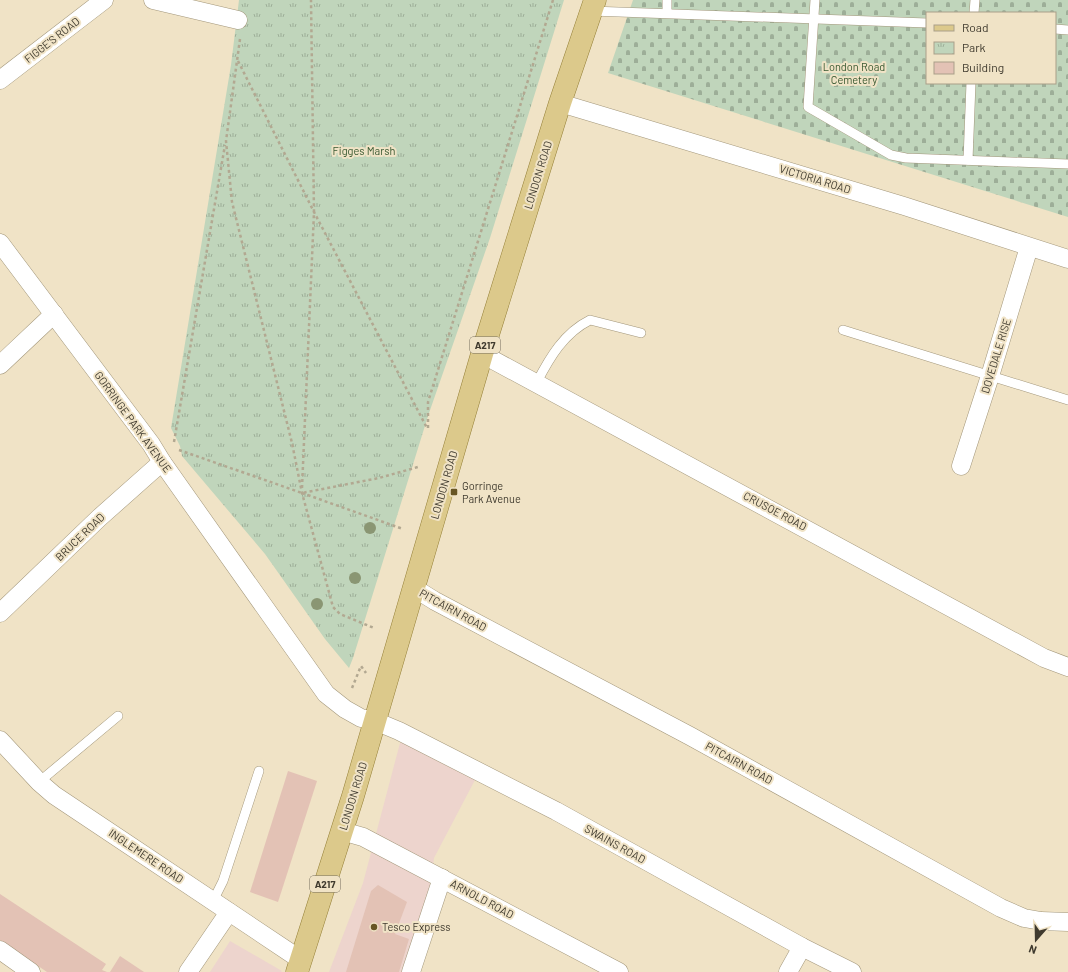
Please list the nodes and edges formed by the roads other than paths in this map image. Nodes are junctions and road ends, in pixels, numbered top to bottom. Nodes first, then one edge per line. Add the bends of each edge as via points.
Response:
1 (104, 0) edge
2 (153, 0) edge
3 (667, 0) edge
4 (815, 0) edge
5 (975, 0) edge
6 (593, 5) edge
7 (974, 12) edge
8 (667, 13) junction
9 (814, 18) junction
10 (926, 23) edge
11 (239, 28) road end
12 (1056, 29) edge
13 (1068, 30) edge
14 (0, 80) edge
15 (971, 84) edge
16 (560, 103) junction
17 (968, 160) junction
18 (1068, 164) edge
19 (0, 242) edge
20 (1029, 246) junction
21 (1068, 259) edge
22 (54, 314) junction
23 (843, 330) dead end
24 (641, 333) dead end
25 (482, 354) junction
26 (0, 365) edge
27 (990, 376) junction
28 (537, 382) junction
29 (1068, 400) edge
30 (162, 462) junction
31 (961, 466) dead end
32 (414, 588) junction
33 (0, 612) edge
34 (1068, 666) edge
35 (118, 716) dead end
36 (375, 721) junction
37 (0, 740) edge
38 (259, 771) dead end
39 (39, 782) junction
40 (342, 831) junction
41 (442, 878) junction
42 (213, 901) junction
43 (229, 912) junction
44 (1068, 922) edge
45 (802, 947) junction
46 (0, 950) edge
47 (299, 966) edge
48 (31, 972) edge
49 (188, 972) edge
50 (411, 972) edge
51 (619, 972) edge
52 (788, 972) edge
53 (852, 972) edge

1 - 14 street, FIGGE'S ROAD
2 - 11 street
3 - 8 lane
4 - 9 lane
5 - 7 lane
6 - 8 lane
6 - 16 main road, LONDON ROAD / A217
8 - 9 lane
9 - 10 lane
9 - 17 lane via 808,107 891,155 906,158
12 - 13 lane
15 - 17 lane
16 - 20 street, VICTORIA ROAD
16 - 25 main road, LONDON ROAD / A217
17 - 18 lane
19 - 22 street, GORRINGE PARK AVENUE
20 - 21 street, VICTORIA ROAD
20 - 27 street, DOVEDALE RISE
22 - 26 street
22 - 30 street, GORRINGE PARK AVENUE
23 - 27 lane
24 - 28 lane via 590,320 579,325 556,348
25 - 28 street, CRUSOE ROAD
25 - 32 main road, LONDON ROAD / A217
27 - 29 lane
27 - 31 street, DOVEDALE RISE
28 - 34 street, CRUSOE ROAD via 1038,654
30 - 33 street, BRUCE ROAD
30 - 36 street, GORRINGE PARK AVENUE via 326,694 361,718
32 - 36 main road, LONDON ROAD / A217
32 - 44 street, PITCAIRN ROAD via 1001,908 1024,918
35 - 39 lane
36 - 40 main road, LONDON ROAD / A217
36 - 45 street, SWAINS ROAD via 556,811
37 - 39 street, INGLEMERE ROAD
38 - 42 lane via 223,881
39 - 42 street, INGLEMERE ROAD via 54,795
40 - 41 street, ARNOLD ROAD via 363,837
40 - 47 main road, LONDON ROAD / A217
41 - 50 street
41 - 51 street, ARNOLD ROAD
42 - 43 street, INGLEMERE ROAD
43 - 47 street, INGLEMERE ROAD
43 - 49 street
45 - 52 street
45 - 53 street, SWAINS ROAD
46 - 48 street

